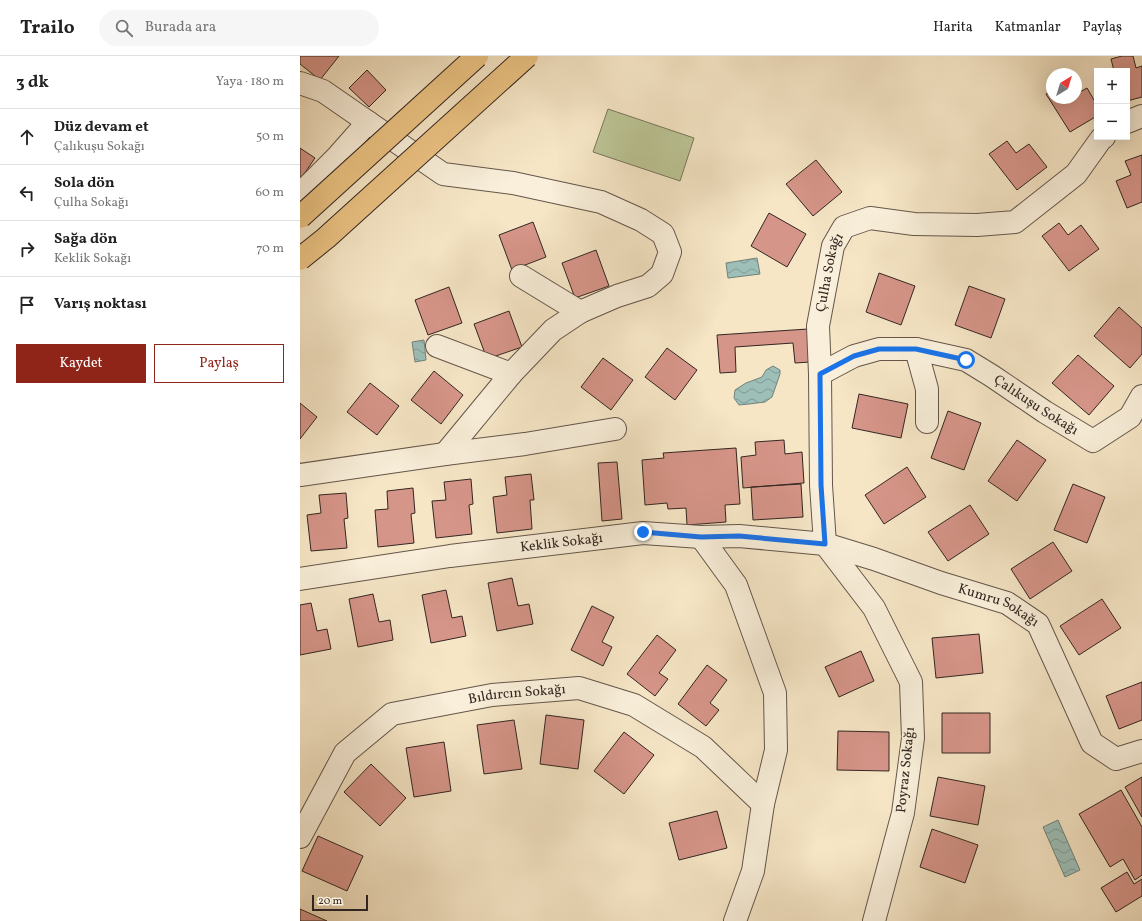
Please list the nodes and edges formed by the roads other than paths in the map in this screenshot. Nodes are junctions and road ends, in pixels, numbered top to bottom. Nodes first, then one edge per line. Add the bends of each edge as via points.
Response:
1 (477, 56) edge
2 (528, 56) edge
3 (300, 83) edge
4 (1142, 116) edge
5 (1130, 121) edge
6 (368, 122) junction
7 (1100, 140) edge
8 (300, 194) edge
9 (300, 217) edge
10 (300, 259) edge
11 (521, 276) dead end
12 (580, 312) junction
13 (437, 346) dead end
14 (916, 349) junction
15 (511, 374) junction
16 (820, 374) junction
17 (1142, 396) edge
18 (927, 422) dead end
19 (615, 429) dead end
20 (445, 454) junction
21 (300, 475) edge
22 (701, 537) junction
23 (825, 544) junction
24 (300, 579) edge
25 (1142, 751) edge
26 (763, 804) junction
27 (300, 837) edge
28 (735, 921) edge
29 (874, 921) edge

1 - 9 highway, bridge
2 - 10 highway, bridge
3 - 6 street via 323,91
4 - 5 street
6 - 8 street
6 - 12 street via 443,174 514,183 601,202 641,220 663,234 670,252 662,274 648,286
7 - 16 street, Çulha Sokağı via 1076,174 1016,222 977,225 914,224 870,218 844,227 833,246 818,326
11 - 12 street
12 - 15 street via 553,330
13 - 15 street
14 - 16 street, Çalıkuşu Sokağı via 879,349 854,356
14 - 17 street, Çalıkuşu Sokağı via 966,360 1093,441 1130,417
14 - 18 street via 926,389
15 - 20 street
16 - 23 street, Çulha Sokağı via 821,485
19 - 20 street
20 - 21 street
22 - 23 street, Keklik Sokağı via 739,536
22 - 24 street, Keklik Sokağı via 643,532 450,556
22 - 26 street via 736,585 774,693 776,750
23 - 25 street, Kumru Sokağı via 1007,603 1038,624 1092,743 1116,759
23 - 29 street, Poyraz Sokağı via 874,608 911,682 913,738 903,813
26 - 27 street, Bıldırcın Sokağı via 703,747 634,705 579,688 492,695 392,714 345,752
26 - 28 street via 753,871

